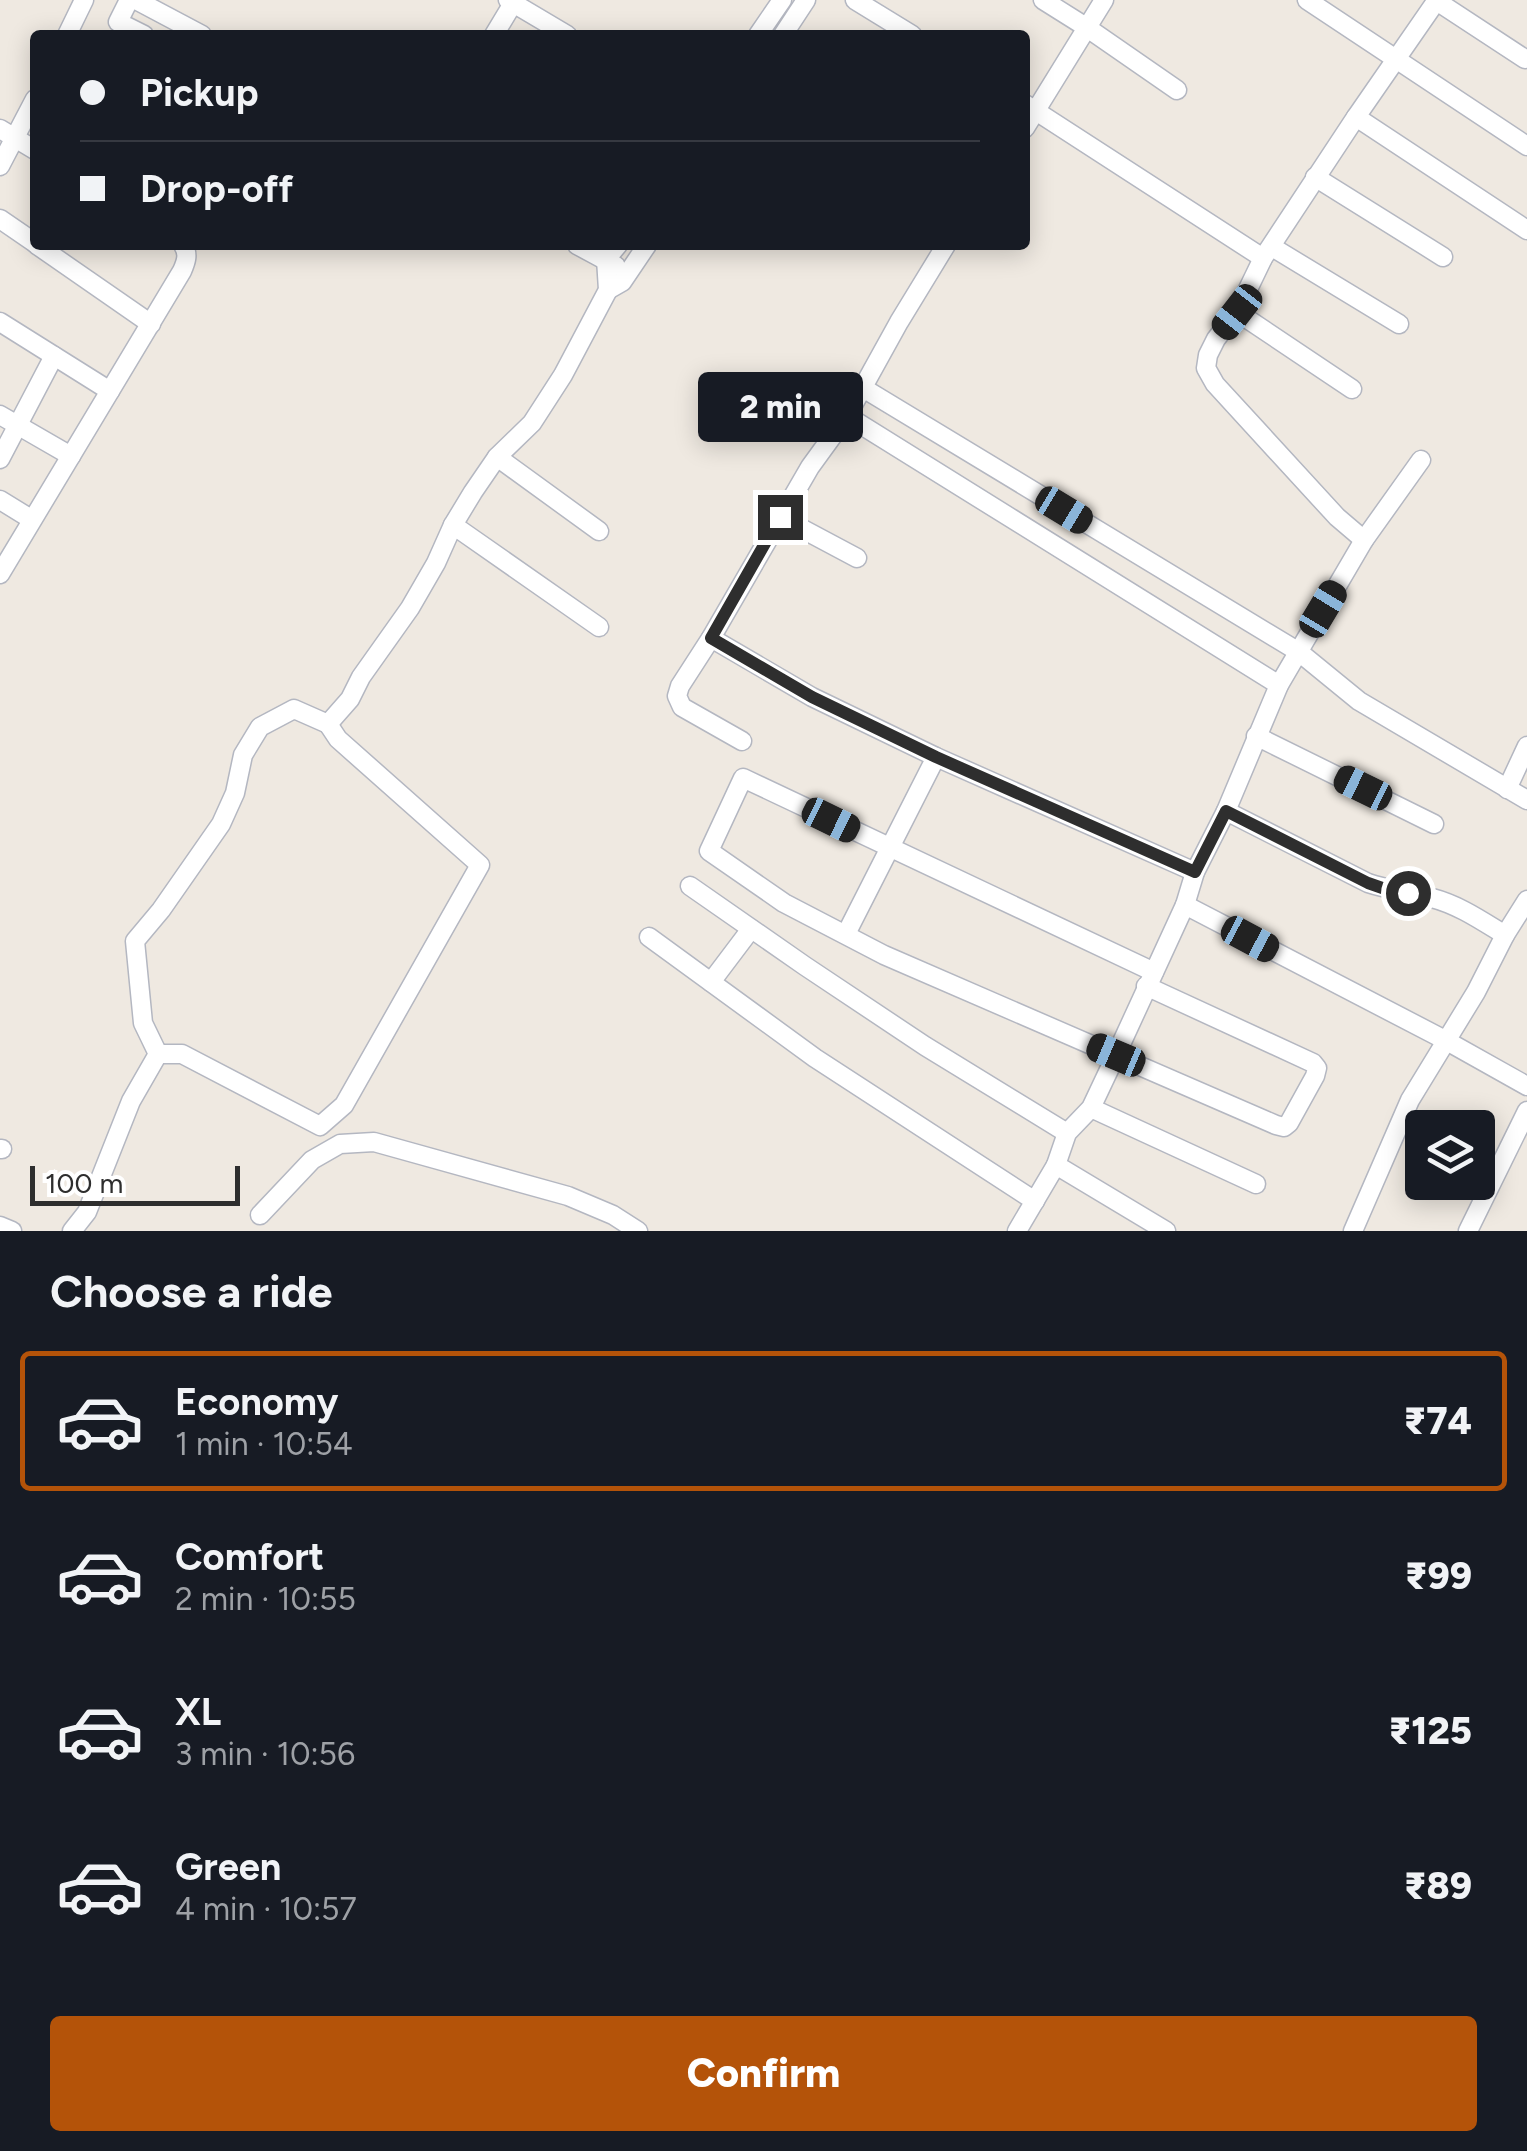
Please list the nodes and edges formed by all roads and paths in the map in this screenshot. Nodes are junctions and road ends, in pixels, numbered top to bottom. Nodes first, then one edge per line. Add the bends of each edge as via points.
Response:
1 (84, 0) edge
2 (133, 0) edge
3 (782, 0) edge
4 (806, 0) edge
5 (855, 0) edge
6 (1043, 0) edge
7 (1104, 0) edge
8 (1307, 0) edge
9 (1436, 0) edge
10 (512, 1) edge
11 (1086, 27) junction
12 (69, 30) edge
13 (134, 30) edge
14 (192, 30) edge
15 (497, 30) edge
16 (559, 30) edge
17 (761, 30) edge
18 (786, 30) edge
19 (904, 30) edge
20 (1398, 58) junction
21 (1524, 59) dead end
22 (1177, 90) dead end
23 (30, 105) edge
24 (1030, 108) edge
25 (1356, 117) junction
26 (7, 134) edge
27 (1527, 146) edge
28 (30, 147) edge
29 (0, 166) edge
30 (1316, 178) junction
31 (0, 220) edge
32 (1527, 230) edge
33 (30, 240) edge
34 (45, 250) edge
35 (186, 250) edge
36 (641, 250) edge
37 (943, 250) edge
38 (612, 252) edge
39 (1268, 252) junction
40 (1443, 257) dead end
41 (628, 274) junction
42 (608, 290) junction
43 (1237, 312) junction
44 (0, 322) edge
45 (151, 324) junction
46 (1399, 324) dead end
47 (54, 356) junction
48 (863, 388) junction
49 (1352, 389) dead end
50 (110, 391) junction
51 (0, 415) edge
52 (847, 416) junction
53 (18, 427) junction
54 (71, 456) junction
55 (497, 457) junction
56 (0, 459) edge
57 (1421, 460) dead end
58 (0, 500) edge
59 (780, 517) junction
60 (31, 519) junction
61 (452, 525) junction
62 (599, 531) dead end
63 (1364, 540) junction
64 (857, 558) dead end
65 (0, 574) edge
66 (599, 626) dead end
67 (711, 638) junction
68 (1299, 652) junction
69 (1279, 685) junction
70 (328, 724) junction
71 (1256, 736) junction
72 (742, 741) dead end
73 (1527, 746) edge
74 (936, 757) junction
75 (1508, 789) junction
76 (1527, 800) edge
77 (1226, 811) junction
78 (1434, 824) dead end
79 (890, 849) junction
80 (1195, 872) junction
81 (690, 886) dead end
82 (1185, 905) junction
83 (1525, 907) edge
84 (752, 929) junction
85 (846, 934) junction
86 (1506, 935) junction
87 (649, 936) dead end
88 (1150, 979) junction
89 (711, 982) junction
90 (1445, 1040) junction
91 (158, 1054) junction
92 (1116, 1055) junction
93 (1527, 1086) edge
94 (1090, 1108) junction
95 (1527, 1111) edge
96 (1066, 1133) junction
97 (1056, 1165) junction
98 (1256, 1184) dead end
99 (1035, 1201) junction
100 (260, 1216) dead end
101 (0, 1226) edge
102 (76, 1226) edge
103 (12, 1231) edge
104 (96, 1231) edge
105 (638, 1231) edge
106 (1017, 1231) edge
107 (1166, 1231) edge
108 (1353, 1231) edge
109 (1468, 1231) edge

1 - 12 street
2 - 13 street via 118,22
2 - 14 street
3 - 17 street
4 - 18 street
5 - 19 street
6 - 11 street
7 - 11 street
8 - 20 street
9 - 20 street
9 - 21 street
10 - 15 street
10 - 16 street
11 - 22 street
11 - 24 street
20 - 25 street
20 - 27 street
23 - 26 street
24 - 39 street
25 - 30 street
25 - 32 street
26 - 28 street
26 - 29 street
30 - 39 street
30 - 40 street
31 - 33 street
34 - 45 street
35 - 45 street via 182,271
36 - 41 street
37 - 48 street
38 - 41 street
38 - 42 street
39 - 43 street
39 - 46 street
41 - 42 street
42 - 55 street via 532,423
43 - 49 street
43 - 63 street via 1216,338 1206,368
44 - 47 street
45 - 50 street
47 - 50 street
47 - 53 street
48 - 52 street
48 - 68 street
50 - 54 street
51 - 53 street
52 - 59 street
52 - 69 street
53 - 54 street
53 - 56 street
54 - 60 street
55 - 61 street
55 - 62 street
57 - 63 street
58 - 60 street
59 - 64 street
59 - 67 street
60 - 65 street
61 - 66 street
61 - 70 street via 410,608
63 - 68 street
67 - 72 street via 676,696 682,707
67 - 74 street
68 - 69 street
68 - 75 street via 1359,701
69 - 71 street
70 - 91 street via 294,709 260,727 243,755 221,824 135,942 143,1024
70 - 91 street via 480,865 344,1105 320,1126 182,1054
71 - 77 street
71 - 78 street
73 - 75 street
74 - 79 street
74 - 80 street
75 - 76 street
77 - 80 street
77 - 86 street via 1368,883 1457,906
79 - 85 street
79 - 85 street via 744,778 729,804 709,851 784,903
79 - 88 street
80 - 82 street
81 - 84 street
82 - 88 street
82 - 90 street
83 - 86 street
84 - 89 street
84 - 96 street
85 - 92 street
86 - 90 street
87 - 89 street
88 - 92 street
88 - 92 street via 1312,1063 1316,1076 1284,1127
89 - 99 street via 814,1058
90 - 93 street
90 - 108 street via 1410,1100
91 - 102 street via 130,1101
92 - 94 street
94 - 96 street
94 - 98 street
95 - 109 street
96 - 97 street
97 - 99 street
97 - 107 street
99 - 106 street
100 - 105 street via 312,1160 340,1144 374,1142 568,1196
101 - 103 street
102 - 104 street

